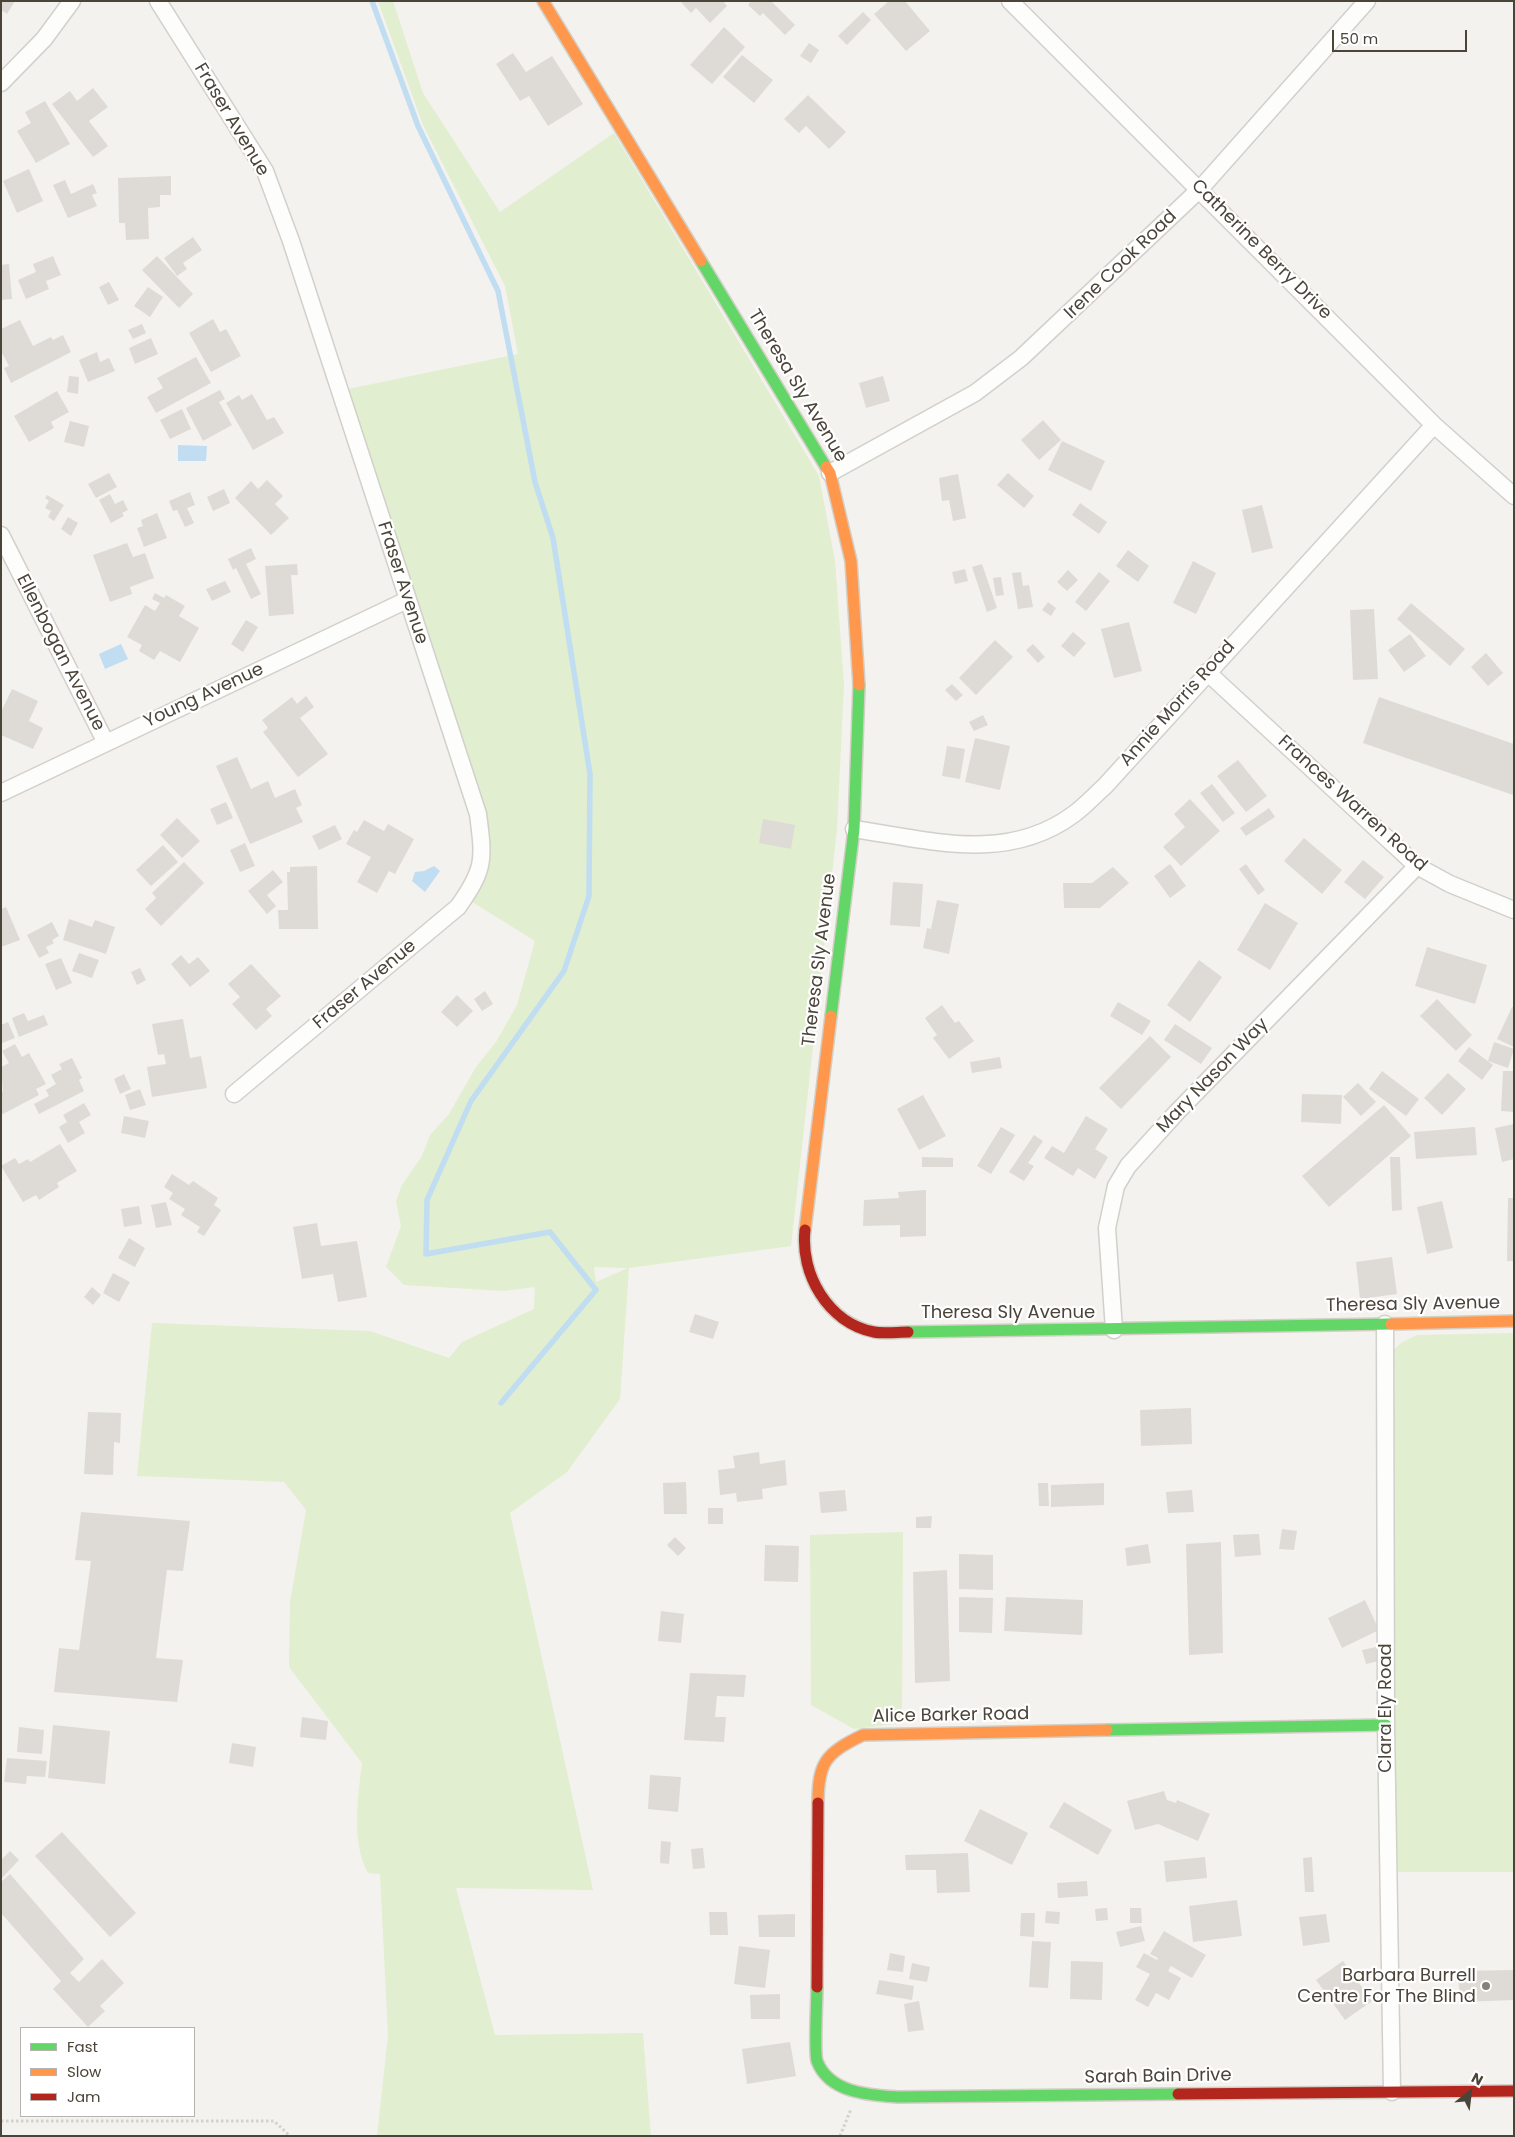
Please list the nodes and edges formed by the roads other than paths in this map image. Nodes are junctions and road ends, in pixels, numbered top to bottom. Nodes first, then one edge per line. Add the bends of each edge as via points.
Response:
1 (72, 1) edge
2 (158, 1) edge
3 (543, 1) edge
4 (1010, 1) edge
5 (1367, 1) edge
6 (1, 83) edge
7 (1200, 189) junction
8 (1434, 424) junction
9 (830, 473) junction
10 (1514, 496) edge
11 (1, 535) edge
12 (407, 600) junction
13 (1207, 672) junction
14 (106, 743) junction
15 (1, 792) edge
16 (854, 828) junction
17 (1417, 866) junction
18 (1514, 910) edge
19 (234, 1094) dead end
20 (1514, 1321) edge
21 (1385, 1324) junction
22 (1114, 1330) junction
23 (1386, 1725) junction
24 (818, 2060) joint
25 (1514, 2091) edge
26 (1392, 2092) junction

1 - 6 street via 44,39
2 - 12 street, Fraser Avenue via 265,171 291,241
3 - 9 street, Theresa Sly Avenue
4 - 7 street, Catherine Berry Drive
5 - 7 street, Irene Cook Road
7 - 8 street, Catherine Berry Drive
7 - 9 street, Irene Cook Road via 1014,364 975,393
8 - 10 street, Catherine Berry Drive
8 - 13 street, Annie Morris Road
9 - 16 street, Theresa Sly Avenue via 851,561 859,690
11 - 14 street, Ellenbogan Avenue
12 - 14 street, Young Avenue
12 - 19 street, Fraser Avenue via 478,814 483,854 475,883 458,908
13 - 16 street, Annie Morris Road via 1105,786 1074,814 1032,837 1005,844 960,844
13 - 17 street, Frances Warren Road
14 - 15 street, Young Avenue
16 - 22 street, Theresa Sly Avenue via 803,1247 810,1278 819,1297 834,1312 874,1332
17 - 18 street, Frances Warren Road via 1450,884
17 - 22 street, Mary Nason Way via 1128,1166 1116,1186 1107,1228
20 - 21 street, Theresa Sly Avenue
21 - 22 street, Theresa Sly Avenue
21 - 23 street, Clara Ely Road
23 - 24 street, Alice Barker Road via 863,1735 840,1747 828,1757 818,1777
23 - 26 street, Clara Ely Road
24 - 26 street, Sarah Bain Drive via 834,2083 857,2093 907,2097
25 - 26 street, Sarah Bain Drive

